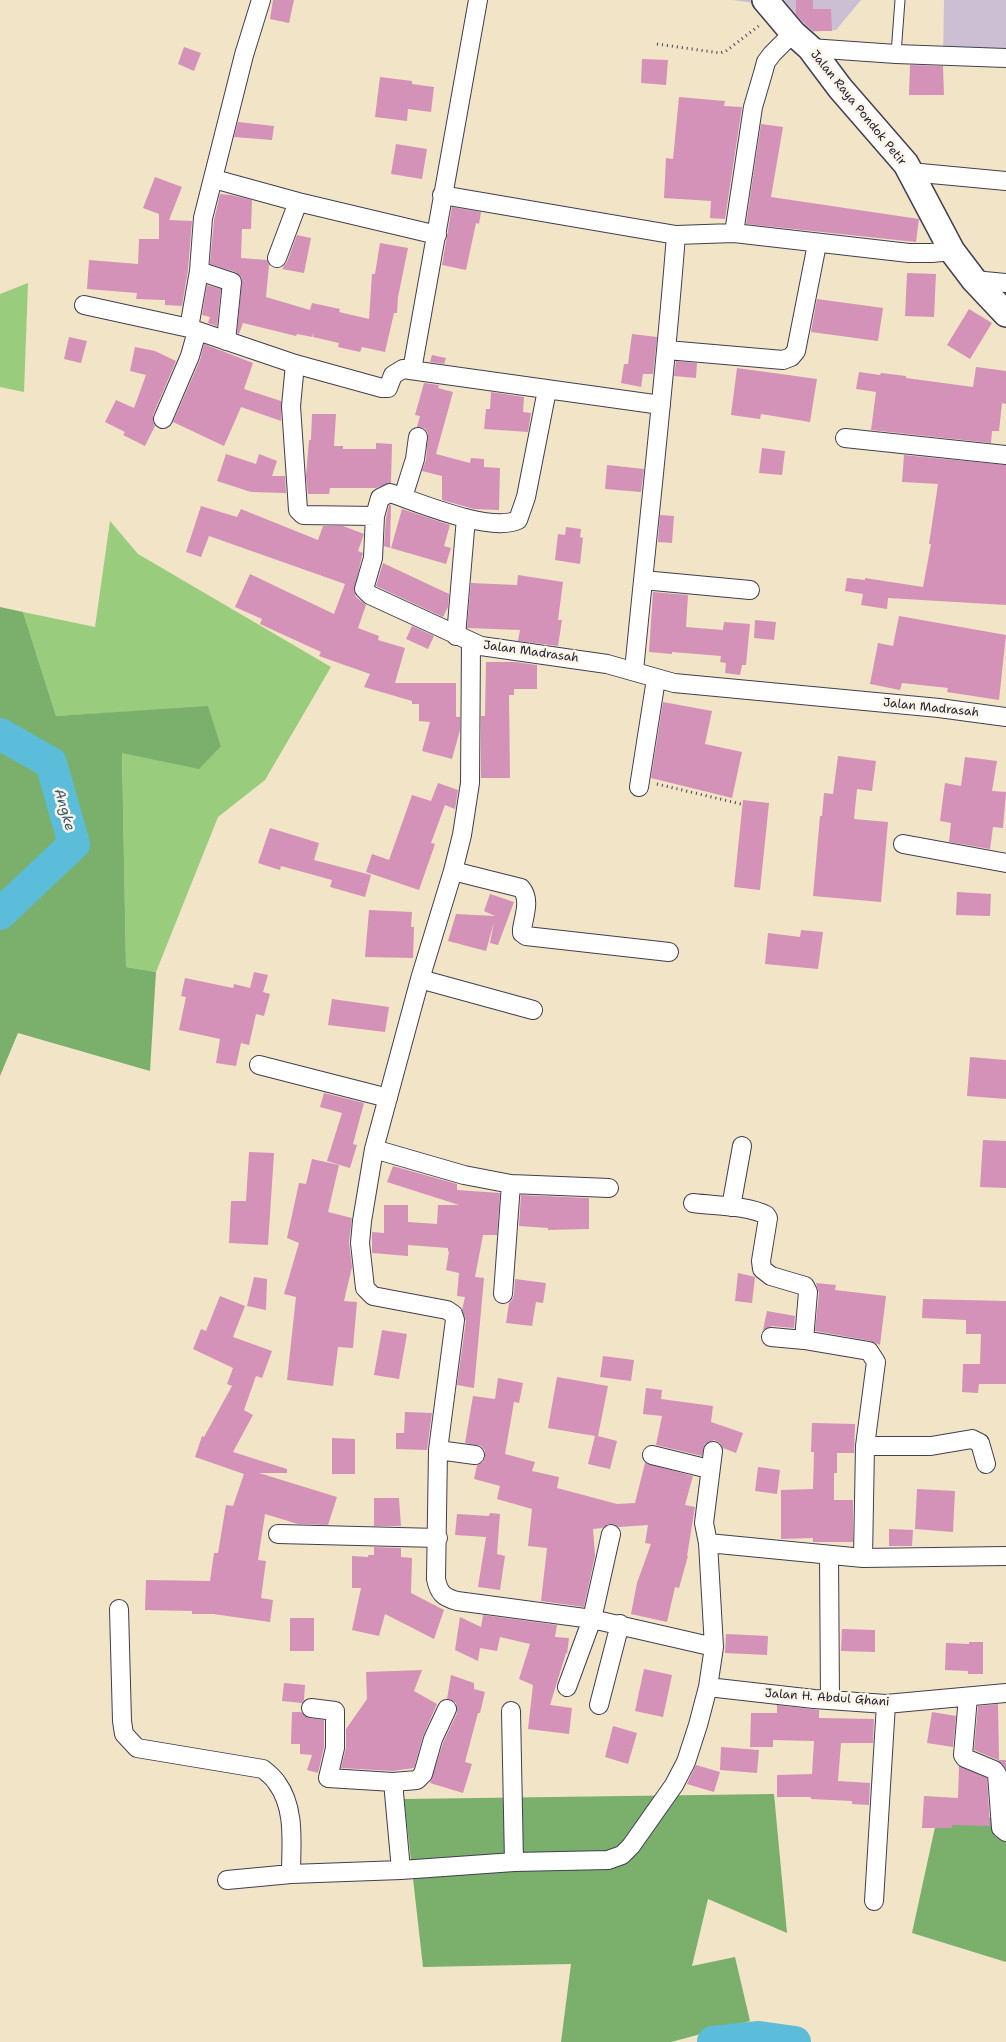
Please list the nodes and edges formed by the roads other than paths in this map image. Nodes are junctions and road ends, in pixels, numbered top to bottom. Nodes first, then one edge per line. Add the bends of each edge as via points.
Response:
1 (261, 0) edge
2 (478, 0) edge
3 (900, 0) edge
4 (771, 6) edge
5 (802, 41) junction
6 (896, 54) junction
7 (1006, 58) edge
8 (910, 172) junction
9 (214, 179) junction
10 (1006, 181) edge
11 (442, 195) junction
12 (298, 202) junction
13 (734, 233) junction
14 (676, 234) junction
15 (437, 235) junction
16 (816, 244) junction
17 (952, 251) junction
18 (278, 258) dead end
19 (199, 271) junction
20 (974, 280) junction
21 (1006, 283) edge
22 (84, 305) dead end
23 (1006, 314) edge
24 (193, 329) junction
25 (226, 341) junction
26 (667, 350) junction
27 (295, 364) junction
28 (412, 370) junction
29 (547, 390) junction
30 (661, 405) junction
31 (163, 420) dead end
32 (418, 437) dead end
33 (845, 438) dead end
34 (1006, 455) edge
35 (403, 497) junction
36 (375, 516) junction
37 (466, 518) junction
38 (643, 580) junction
39 (750, 590) dead end
40 (464, 639) junction
41 (634, 671) junction
42 (656, 679) junction
43 (1006, 717) edge
44 (639, 784) road end
45 (902, 844) dead end
46 (1006, 863) edge
47 (453, 872) junction
48 (669, 952) dead end
49 (420, 979) junction
50 (533, 1010) dead end
51 (259, 1065) dead end
52 (388, 1098) junction
53 (742, 1146) dead end
54 (374, 1150) junction
55 (511, 1184) junction
56 (609, 1188) dead end
57 (694, 1203) dead end
58 (731, 1207) junction
59 (502, 1294) dead end
60 (771, 1337) dead end
61 (804, 1340) junction
62 (865, 1446) junction
63 (438, 1450) junction
64 (713, 1451) dead end
65 (475, 1455) dead end
66 (652, 1455) dead end
67 (986, 1464) dead end
68 (710, 1469) junction
69 (278, 1534) dead end
70 (611, 1534) dead end
71 (438, 1538) junction
72 (708, 1543) junction
73 (829, 1555) junction
74 (1006, 1556) edge
75 (863, 1558) junction
76 (119, 1609) dead end
77 (592, 1619) junction
78 (620, 1624) junction
79 (714, 1646) junction
80 (567, 1687) dead end
81 (708, 1687) junction
82 (1006, 1693) edge
83 (968, 1697) junction
84 (830, 1700) junction
85 (886, 1704) junction
86 (599, 1705) dead end
87 (311, 1708) dead end
88 (447, 1709) dead end
89 (511, 1710) dead end
90 (393, 1782) junction
91 (1006, 1832) edge
92 (514, 1862) junction
93 (400, 1870) junction
94 (291, 1874) junction
95 (227, 1880) dead end
96 (874, 1901) dead end

1 - 9 street
2 - 11 street
3 - 6 lane
4 - 5 main road, Jalan Raya Pondok Petir
5 - 6 street
5 - 8 main road, Jalan Raya Pondok Petir
5 - 13 street via 766,62 753,107
6 - 7 street
8 - 10 street
8 - 17 main road, Jalan Raya Pondok Petir
9 - 12 street
9 - 19 street via 203,218
11 - 14 street
11 - 15 street
12 - 15 street
12 - 18 street
13 - 14 street
13 - 16 street
14 - 26 street
15 - 28 street
16 - 17 street via 909,253
16 - 26 street via 796,351 791,357 783,360
17 - 20 main road, Jalan Raya Pondok Petir
19 - 24 street
19 - 25 street via 232,282
20 - 21 street
20 - 23 main road, Jalan Raya Pondok Petir
22 - 24 street
24 - 25 street
24 - 31 street via 190,356
25 - 27 street
26 - 30 street
27 - 28 street via 385,389 397,372
27 - 36 street via 291,406 299,513
28 - 29 street
29 - 30 street
29 - 37 street via 526,497 518,520 502,524
30 - 38 street
32 - 35 street
33 - 34 street
35 - 36 street via 390,493 380,498
35 - 37 street
36 - 40 street, Jalan Madrasah via 373,558 365,585 366,593
37 - 40 street
38 - 39 street
38 - 41 street
40 - 41 street, Jalan Madrasah via 510,651 607,664
40 - 47 street via 470,783
41 - 42 street, Jalan Madrasah
42 - 43 street, Jalan Madrasah via 743,691
42 - 44 street
45 - 46 street
47 - 48 street via 521,888 526,893 522,929 526,936
47 - 49 street
49 - 50 street
49 - 52 street
51 - 52 street
52 - 54 street
53 - 58 street
54 - 55 street
54 - 63 street via 360,1243 365,1288 373,1296 447,1310 455,1320
55 - 56 street
55 - 59 street
57 - 58 street
58 - 61 street via 768,1218 762,1269 771,1276 805,1286 808,1292
60 - 61 street
61 - 62 street via 869,1351 873,1355 876,1362
62 - 67 street via 931,1446 972,1439 980,1443
62 - 75 street
63 - 65 street
63 - 71 street
64 - 68 street
66 - 68 street
68 - 72 street via 704,1523
69 - 71 street
70 - 77 street
71 - 77 street via 436,1579 439,1591 445,1597 457,1602
72 - 73 street
72 - 79 street
73 - 75 street
73 - 84 street
74 - 75 street
76 - 94 street via 124,1734 137,1748 263,1769 277,1782 287,1806 291,1822
77 - 78 street
77 - 80 street
78 - 79 street
78 - 86 street
79 - 81 street
81 - 84 street, Jalan H. Abdul Ghani
81 - 92 street via 686,1762 674,1785 622,1855 608,1860
82 - 83 street, Jalan H. Abdul Ghani
83 - 85 street, Jalan H. Abdul Ghani
83 - 91 street via 963,1755 996,1772 1001,1828
84 - 85 street, Jalan H. Abdul Ghani
85 - 96 street
87 - 90 street via 335,1711 335,1748 328,1778
88 - 90 street via 432,1739 423,1774 417,1780
89 - 92 street
90 - 93 street
92 - 93 street
93 - 94 street
94 - 95 street

